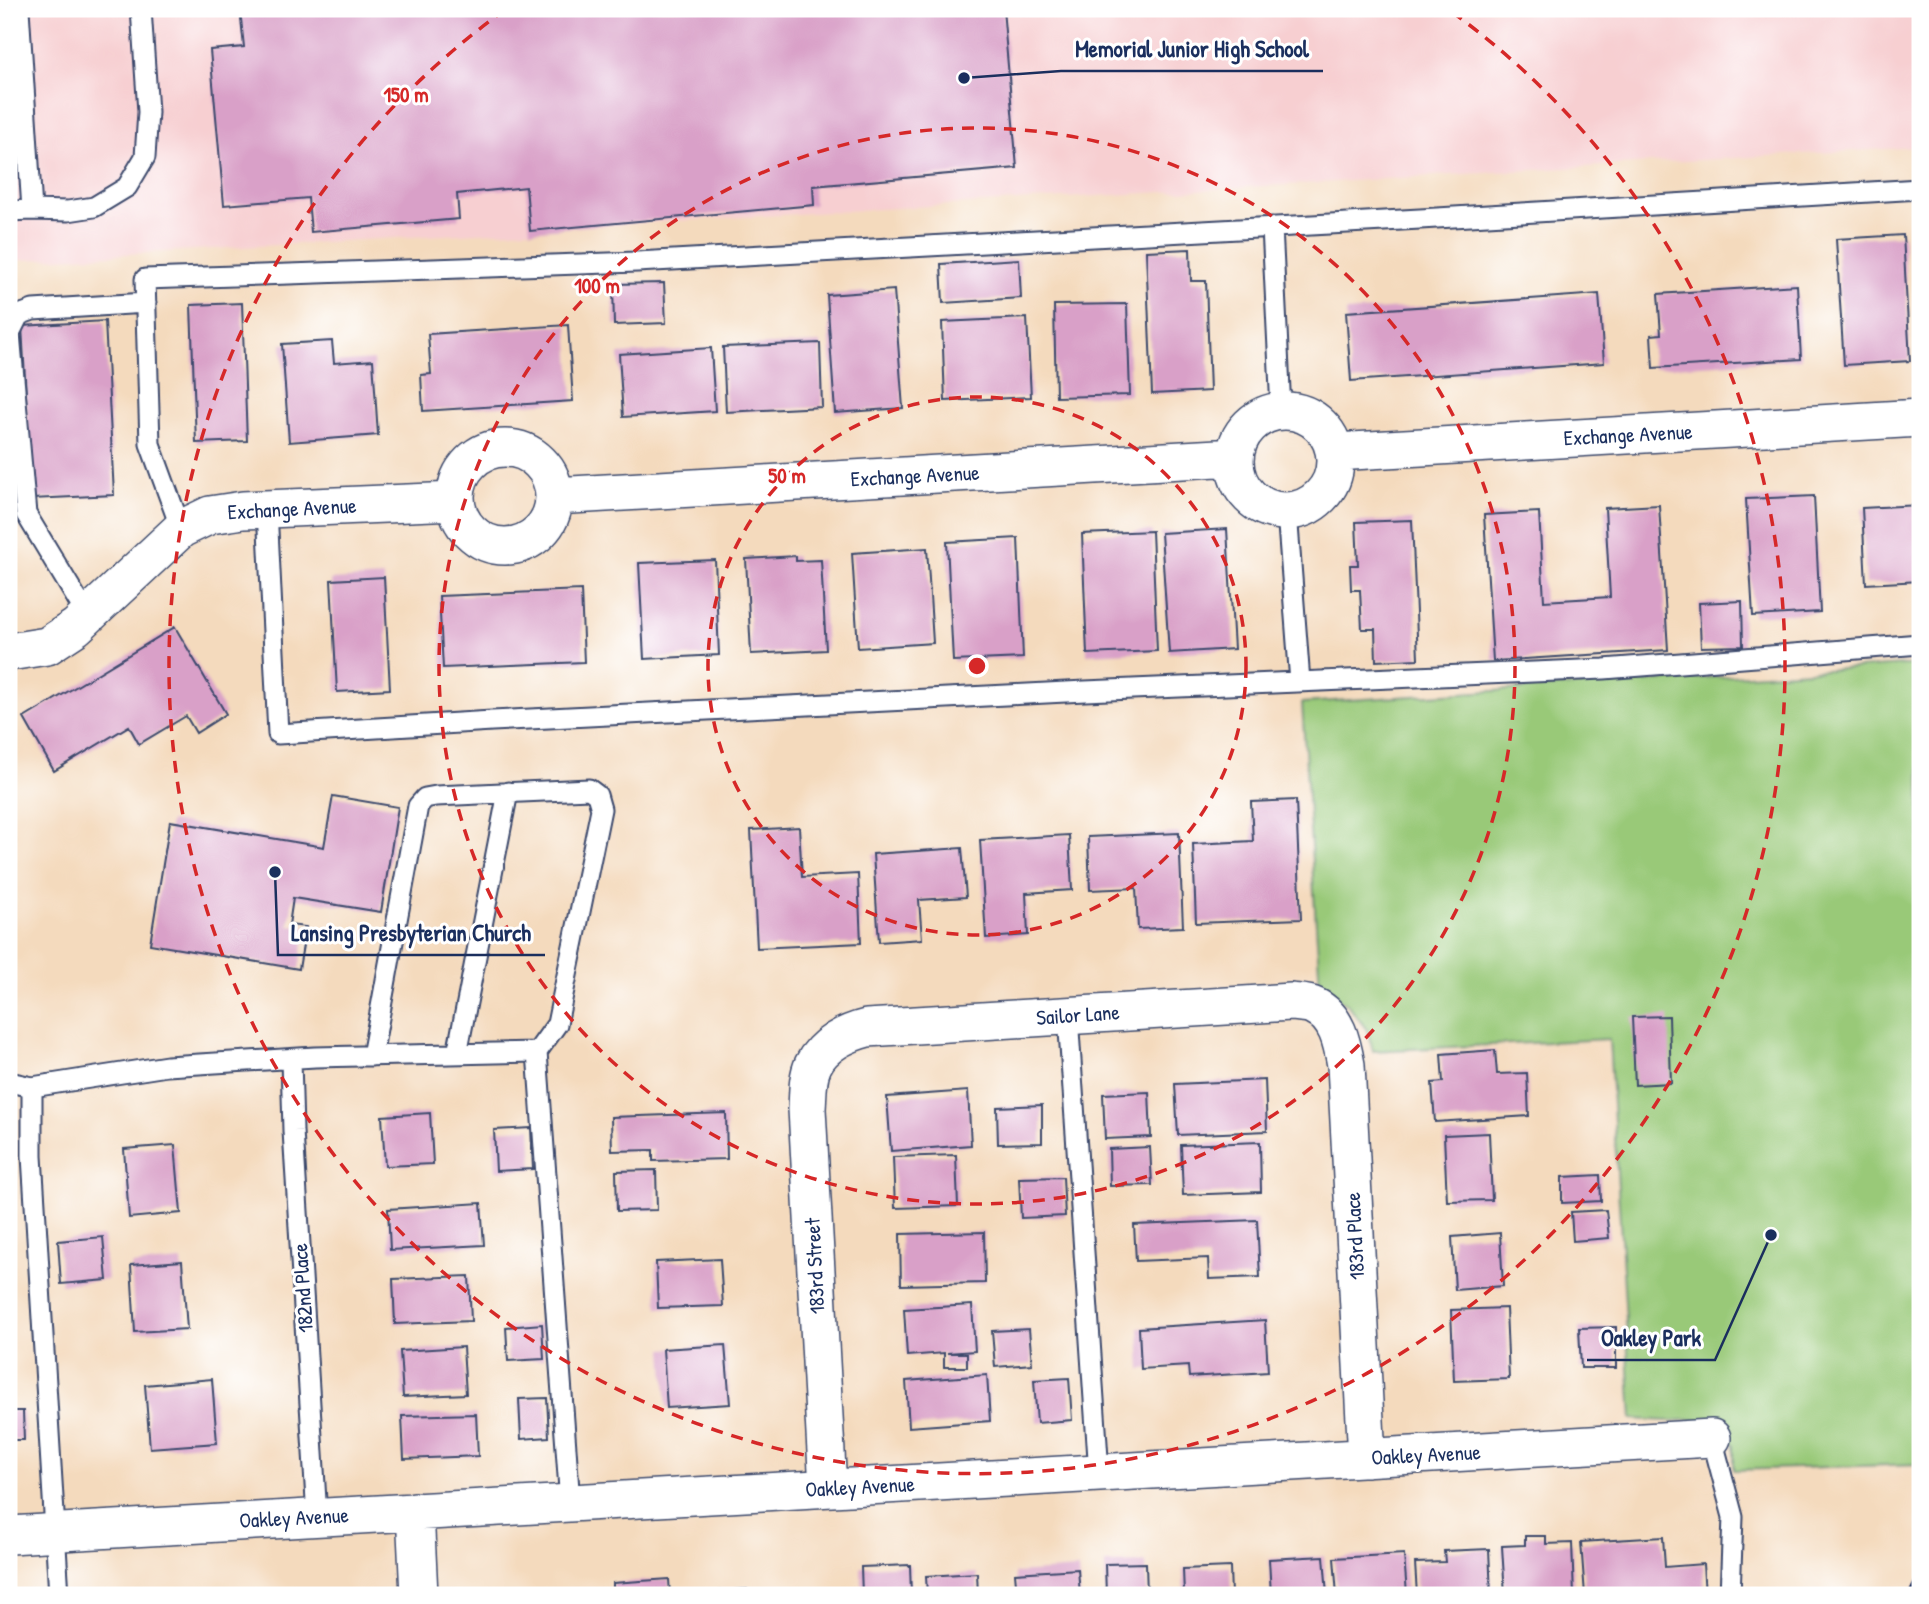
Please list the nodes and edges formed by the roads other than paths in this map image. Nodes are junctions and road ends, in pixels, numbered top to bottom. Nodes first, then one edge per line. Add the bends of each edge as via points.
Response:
1 (19, 9) edge
2 (141, 9) edge
3 (1920, 189) edge
4 (32, 210) junction
5 (9, 211) edge
6 (1272, 227) junction
7 (146, 303) junction
8 (1281, 410) junction
9 (1920, 418) edge
10 (1335, 452) junction
11 (1235, 457) junction
12 (554, 496) junction
13 (456, 501) junction
14 (267, 509) junction
15 (1287, 512) junction
16 (181, 529) junction
17 (88, 617) junction
18 (1920, 643) edge
19 (9, 652) edge
20 (1300, 682) junction
21 (508, 792) junction
22 (1068, 1016) junction
23 (1330, 1018) joint
24 (826, 1048) joint
25 (537, 1052) junction
26 (457, 1054) junction
27 (372, 1056) junction
28 (291, 1059) junction
29 (9, 1082) edge
30 (32, 1087) junction
31 (1712, 1438) joint
32 (1367, 1458) junction
33 (1099, 1473) junction
34 (828, 1489) junction
35 (570, 1503) junction
36 (415, 1511) junction
37 (317, 1517) junction
38 (56, 1532) junction
39 (9, 1535) edge
40 (59, 1595) edge
41 (419, 1595) edge
42 (1730, 1595) edge

1 - 4 lane
2 - 4 lane via 148,112 145,157 127,187 94,207
3 - 6 lane
4 - 5 lane
6 - 7 lane via 638,261 145,279
6 - 8 lane
7 - 16 lane via 150,444
7 - 17 lane via 33,310 19,315 10,333 26,514
8 - 10 street via 1310,416 1322,425
8 - 11 street via 1254,421 1237,443
9 - 10 street, Exchange Avenue
10 - 15 street via 1335,469 1319,499
11 - 12 street, Exchange Avenue
11 - 15 street via 1236,474 1255,502
12 - 13 street via 551,513 531,538 499,546 470,531
12 - 13 street via 551,481 532,456 502,448 480,455 463,471
13 - 14 street, Exchange Avenue
14 - 16 street, Exchange Avenue via 210,515
14 - 20 lane via 278,734
15 - 20 lane
16 - 17 street, Exchange Avenue
17 - 19 street, Exchange Avenue via 47,646
18 - 20 lane via 1604,669
21 - 25 lane via 589,789 597,795 601,808 557,1024
21 - 26 lane
21 - 27 lane via 436,796 418,806
22 - 23 street, Sailor Lane via 1291,1002 1313,1005
22 - 24 street, Sailor Lane via 867,1028 847,1033
22 - 33 lane
23 - 32 street, 183rd Place via 1342,1039 1346,1065
24 - 34 street, 183rd Street via 814,1064 807,1110
25 - 26 lane
25 - 35 lane
26 - 27 lane
27 - 28 lane
28 - 30 lane via 167,1066
28 - 37 lane, 182nd Place
29 - 30 lane
30 - 38 lane via 32,1156
31 - 32 street, Oakley Avenue
31 - 42 lane via 1733,1517
32 - 33 street, Oakley Avenue
33 - 34 street, Oakley Avenue
34 - 35 street, Oakley Avenue
35 - 36 street, Oakley Avenue
36 - 37 street, Oakley Avenue
36 - 41 street
37 - 38 street, Oakley Avenue
38 - 39 street, Oakley Avenue
38 - 40 lane

